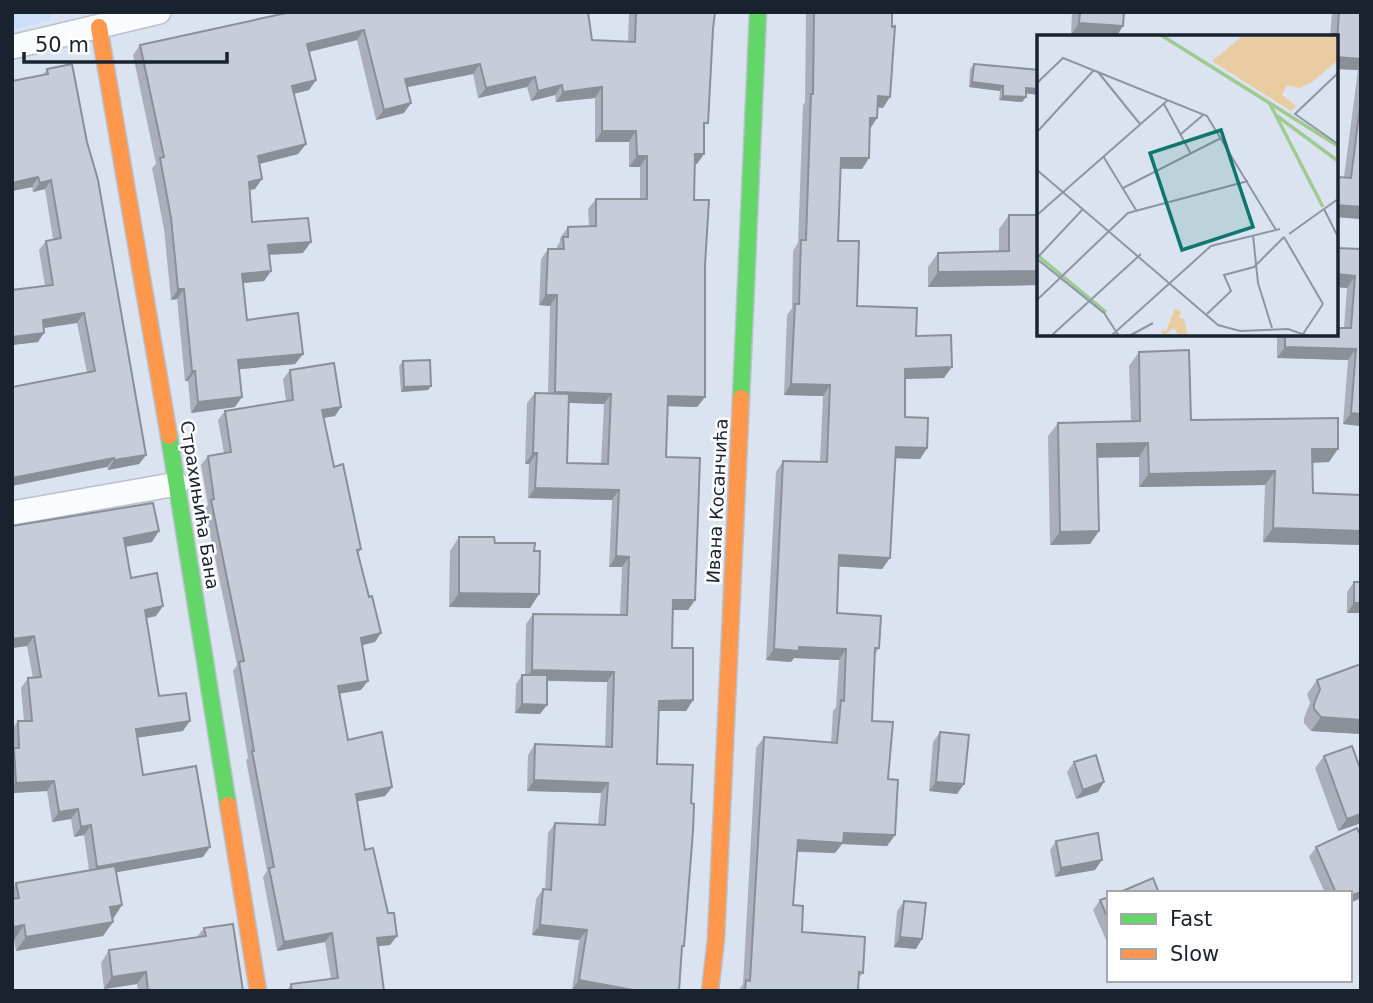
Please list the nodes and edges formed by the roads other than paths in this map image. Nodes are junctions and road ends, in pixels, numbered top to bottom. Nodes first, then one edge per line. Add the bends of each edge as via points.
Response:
1 (159, 12) edge
2 (758, 12) edge
3 (99, 27) junction
4 (12, 47) edge
5 (177, 484) junction
6 (12, 513) edge
7 (258, 991) edge
8 (710, 991) edge

1 - 3 street
2 - 8 street, Ивана Косанчића via 717,925
3 - 4 street
3 - 5 street, Страхињића Бана
5 - 6 street
5 - 7 street, Страхињића Бана

